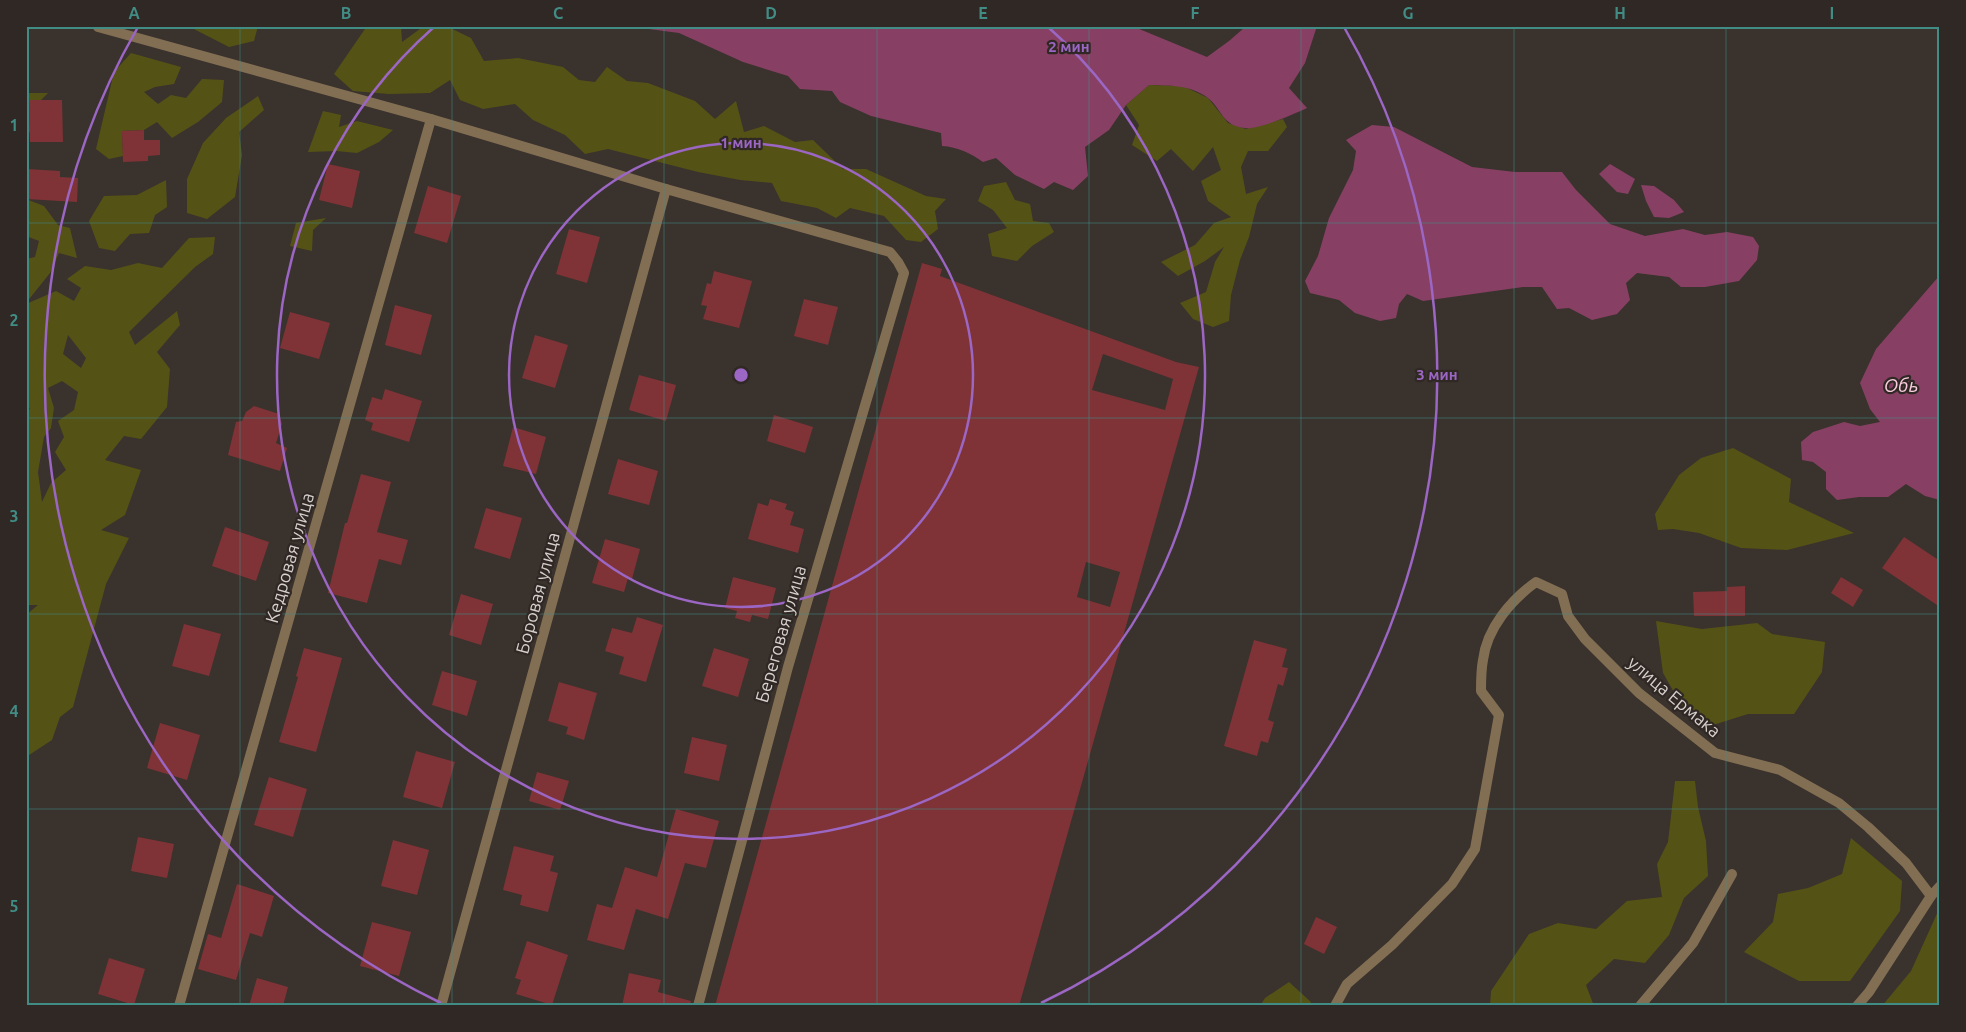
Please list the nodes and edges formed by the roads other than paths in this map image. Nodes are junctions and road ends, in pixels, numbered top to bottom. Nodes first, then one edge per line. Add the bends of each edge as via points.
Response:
1 (98, 27) edge
2 (431, 118) junction
3 (666, 189) junction
4 (1732, 874) dead end
5 (1940, 886) edge
6 (1931, 896) junction
7 (179, 1006) edge
8 (441, 1006) edge
9 (698, 1006) edge
10 (1334, 1006) edge
11 (1640, 1006) edge
12 (1858, 1006) edge

1 - 2 street
2 - 3 street
2 - 7 street, Кедровая улица
3 - 8 street, Боровая улица
3 - 9 street, Береговая улица via 890,252 904,273 788,667
4 - 11 street via 1693,944
5 - 6 street
6 - 10 street, улица Ермака via 1906,862 1838,803 1780,770 1715,753 1639,694 1585,639 1568,616 1562,594 1536,582 1520,593 1492,630 1483,658 1481,691 1499,715 1475,849 1452,884 1392,945 1347,984
6 - 12 street

